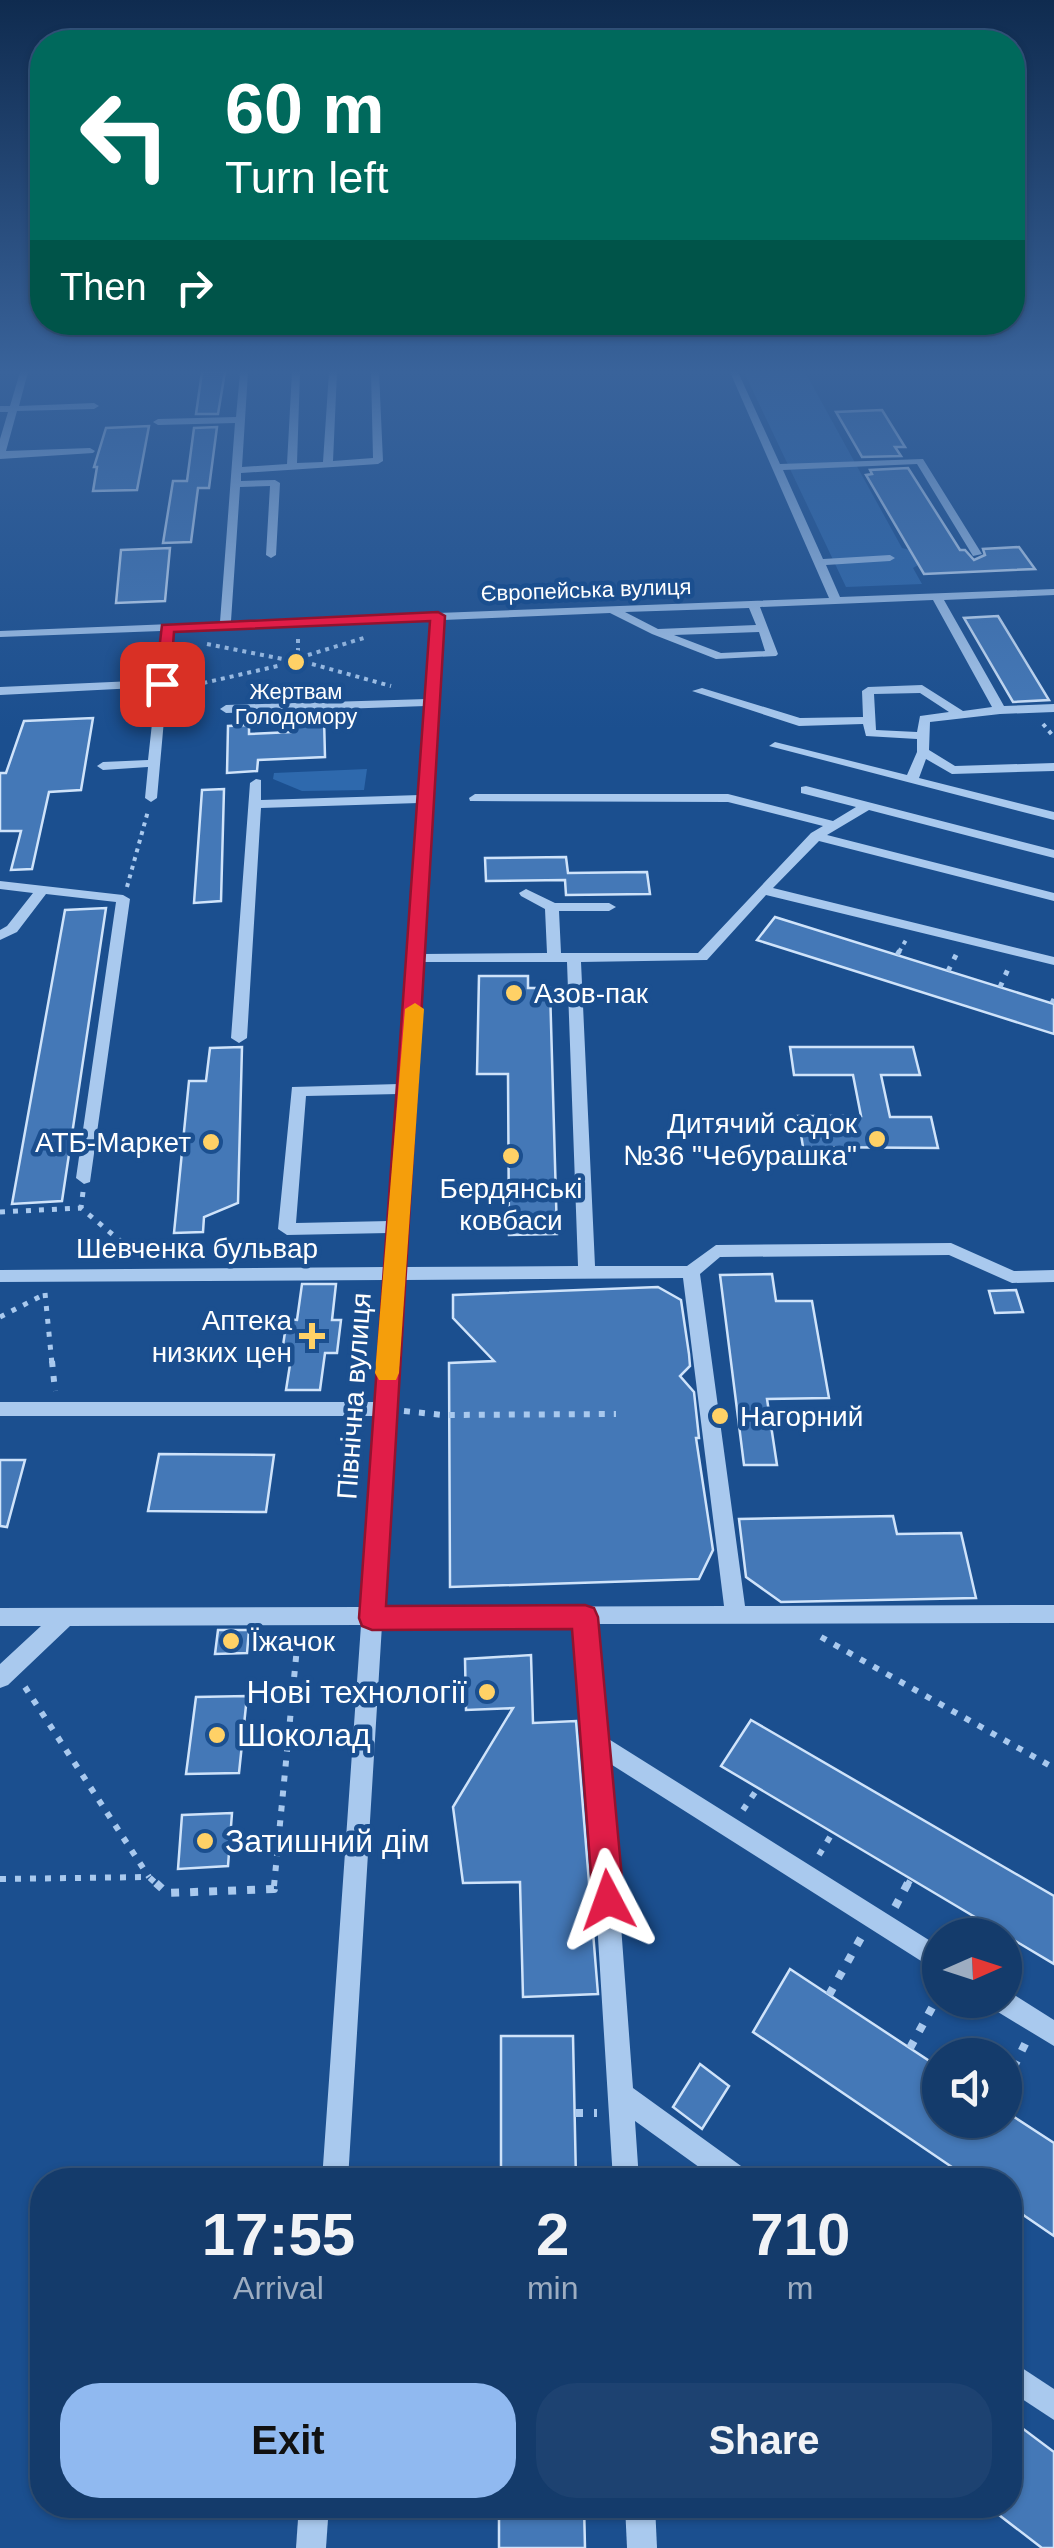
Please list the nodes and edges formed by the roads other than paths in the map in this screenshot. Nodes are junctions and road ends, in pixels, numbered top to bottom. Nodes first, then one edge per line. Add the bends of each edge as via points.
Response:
1 (235, 491) edge
2 (274, 491) edge
3 (787, 491) edge
4 (938, 491) edge
5 (271, 554) dead end
6 (977, 554) dead end
7 (890, 558) dead end
8 (818, 562) junction
9 (1054, 592) edge
10 (936, 596) junction
11 (836, 600) junction
12 (754, 604) junction
13 (610, 610) junction
14 (438, 616) junction
15 (225, 625) junction
16 (762, 628) junction
17 (167, 632) junction
18 (656, 632) junction
19 (0, 634) edge
20 (162, 688) junction
21 (0, 691) edge
22 (698, 691) dead end
23 (433, 702) junction
24 (1054, 708) edge
25 (226, 709) dead end
26 (1000, 710) junction
27 (960, 714) junction
28 (869, 720) junction
29 (924, 736) junction
30 (775, 746) dead end
31 (923, 752) junction
32 (154, 764) junction
33 (103, 766) dead end
34 (1054, 767) edge
35 (911, 781) junction
36 (256, 782) dead end
37 (806, 790) dead end
38 (151, 798) road end
39 (476, 798) dead end
40 (427, 799) junction
41 (254, 804) junction
42 (867, 806) junction
43 (1054, 816) edge
44 (834, 825) junction
45 (816, 836) junction
46 (1054, 854) edge
47 (0, 885) edge
48 (42, 890) junction
49 (764, 890) junction
50 (526, 892) dead end
51 (1054, 897) edge
52 (610, 907) dead end
53 (552, 908) junction
54 (0, 936) edge
55 (418, 958) junction
56 (554, 958) junction
57 (574, 958) junction
58 (1054, 961) edge
59 (239, 1038) dead end
60 (408, 1089) junction
61 (84, 1178) road end
62 (398, 1226) junction
63 (587, 1272) junction
64 (691, 1272) junction
65 (0, 1276) edge
66 (394, 1276) junction
67 (1054, 1276) edge
68 (385, 1409) junction
69 (0, 1410) edge
70 (1054, 1614) edge
71 (736, 1616) junction
72 (0, 1617) edge
73 (585, 1617) junction
74 (372, 1618) junction
75 (63, 1619) junction
76 (6, 1672) edge
77 (598, 1743) junction
78 (922, 1949) edge
79 (1022, 2013) edge
80 (1045, 2028) edge
81 (622, 2096) junction
82 (336, 2168) edge
83 (625, 2168) edge
84 (722, 2168) edge
85 (1022, 2383) edge
86 (1054, 2406) edge
87 (313, 2518) edge
88 (641, 2518) edge
89 (311, 2548) edge
90 (642, 2548) edge

1 - 15 street
2 - 5 street
3 - 8 street
4 - 6 street
7 - 8 street
8 - 11 street
9 - 10 street, Європейська вулиця
10 - 11 street, Європейська вулиця
10 - 26 street
11 - 12 street, Європейська вулиця
12 - 13 street, Європейська вулиця
12 - 16 street
13 - 14 street, Європейська вулиця
13 - 18 street
14 - 15 street, Європейська вулиця
14 - 23 street, Північна вулиця
15 - 17 street, Європейська вулиця
16 - 18 street
16 - 18 street via 772,654 720,656
17 - 19 street, Європейська вулиця
17 - 20 street
20 - 21 street
20 - 32 street
22 - 28 street via 800,722
23 - 25 street
23 - 40 street, Північна вулиця
24 - 26 street
26 - 27 street
27 - 28 street via 922,689 868,690
27 - 29 street via 924,719
28 - 29 street via 870,733
29 - 31 street
30 - 35 street
31 - 34 street via 952,770
31 - 35 street
32 - 33 street
32 - 38 street
35 - 43 street
36 - 41 street
37 - 42 street
39 - 44 street via 728,798
40 - 41 street
40 - 55 street, Північна вулиця
41 - 59 street
42 - 44 street
42 - 46 street
44 - 45 street
45 - 49 street
45 - 51 street
47 - 48 street
48 - 54 street
48 - 61 street via 123,899
49 - 57 street via 702,957
49 - 58 street
50 - 53 street
52 - 53 street
53 - 56 street
55 - 56 street
55 - 60 street, Північна вулиця
56 - 57 street
57 - 63 street
60 - 62 street, Північна вулиця
60 - 62 street via 298,1092 287,1229
62 - 66 street, Північна вулиця
63 - 64 street, Шевченка бульвар
63 - 66 street, Шевченка бульвар
64 - 67 street via 716,1251 951,1249 1012,1276
64 - 71 street
65 - 66 street, Шевченка бульвар via 44,1285 162,1276
66 - 68 street, Північна вулиця
68 - 69 street
68 - 74 street, Північна вулиця
70 - 71 street
71 - 73 street
72 - 75 street
73 - 74 street
73 - 77 street
74 - 75 street
74 - 82 street, Північна вулиця
75 - 76 street
77 - 78 street
77 - 81 street
79 - 80 street
81 - 83 street
81 - 84 street
85 - 86 street
87 - 89 street
88 - 90 street

